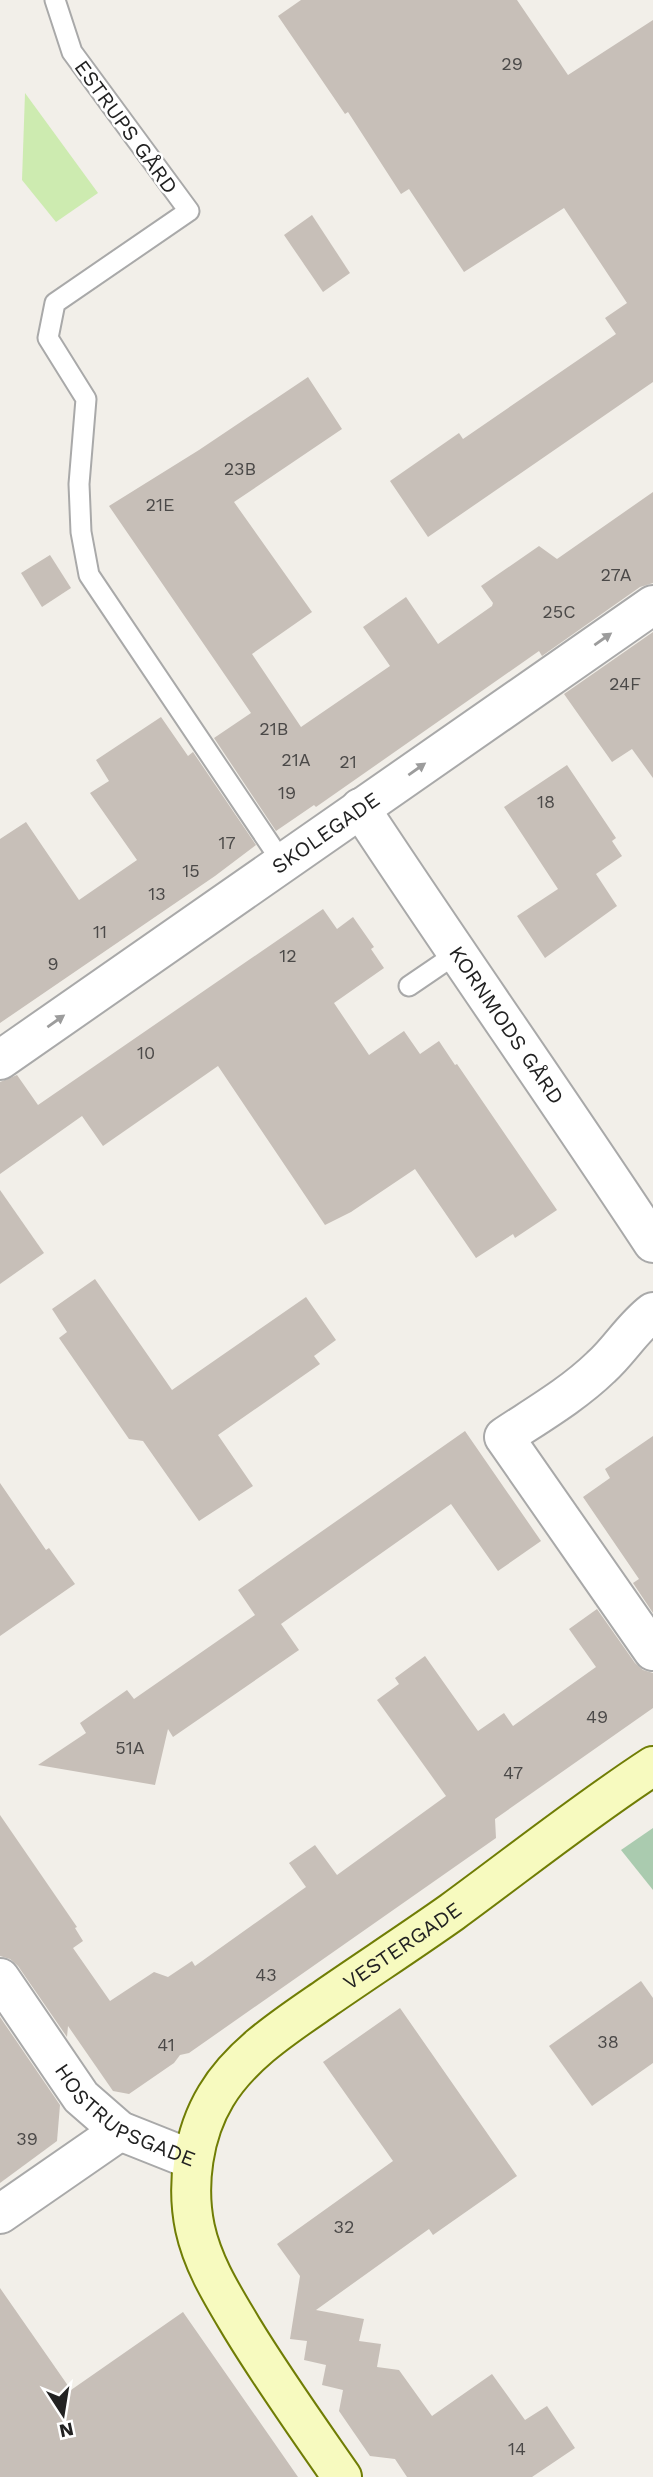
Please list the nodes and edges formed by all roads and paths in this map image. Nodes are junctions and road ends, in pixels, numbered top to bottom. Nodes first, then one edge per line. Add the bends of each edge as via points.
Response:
1 (55, 0) edge
2 (653, 605) edge
3 (360, 808) junction
4 (282, 862) junction
5 (456, 954) junction
6 (409, 986) dead end
7 (0, 1060) edge
8 (653, 1243) edge
9 (653, 1312) edge
10 (653, 1651) edge
11 (653, 1766) edge
12 (0, 1978) edge
13 (120, 2131) junction
14 (193, 2160) junction
15 (0, 2214) edge
16 (342, 2477) edge

1 - 4 lane, ESTRUPS GÅRD via 72,52 188,211 55,303 48,338 86,399 79,484 89,575
3 -> 2 street, SKOLEGADE
3 - 4 street, SKOLEGADE
3 - 5 street, KORNMODS GÅRD
7 -> 4 street, SKOLEGADE
5 - 6 lane
5 - 8 street, KORNMODS GÅRD
9 - 10 street via 576,1389 504,1437
11 - 14 street, VESTERGADE via 281,2029 216,2095
12 - 13 street, HOSTRUPSGADE via 81,2097
13 - 14 street, HOSTRUPSGADE
13 - 15 street
14 - 16 street, HOSTRUPSGADE via 195,2227 218,2290

